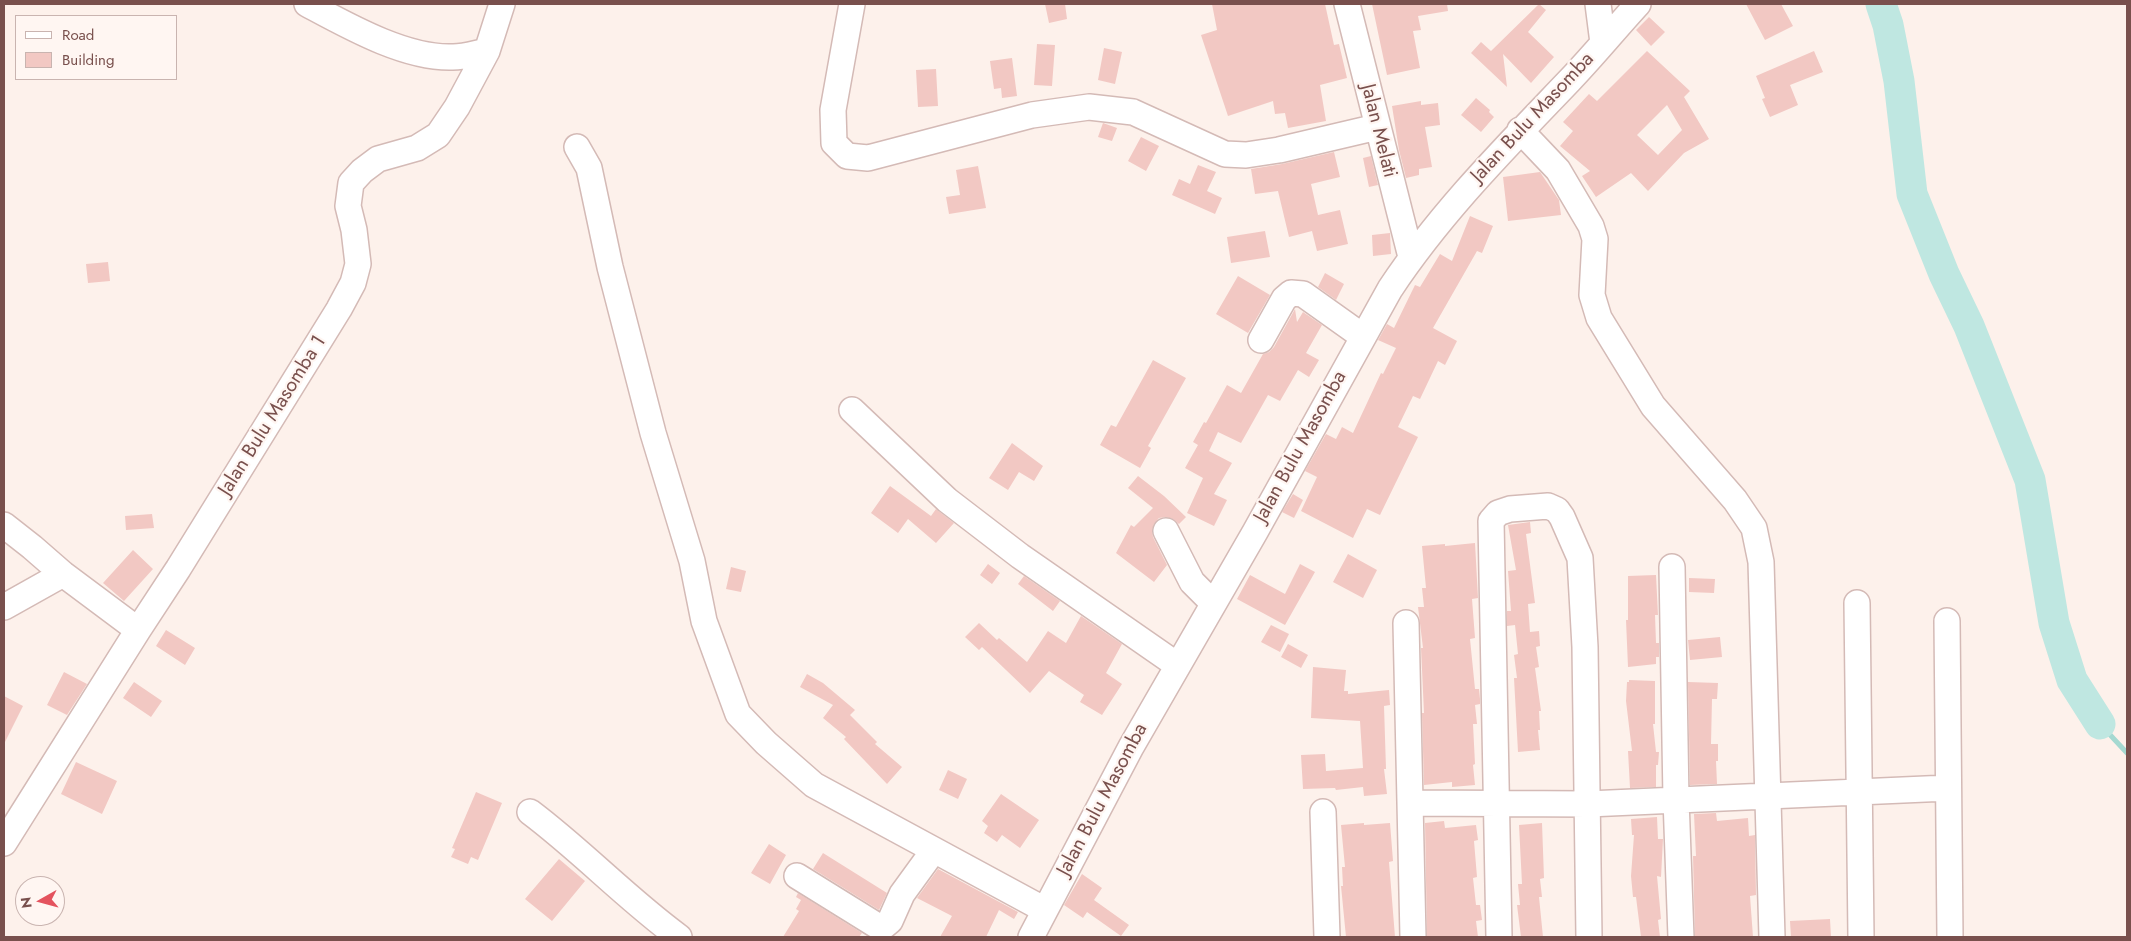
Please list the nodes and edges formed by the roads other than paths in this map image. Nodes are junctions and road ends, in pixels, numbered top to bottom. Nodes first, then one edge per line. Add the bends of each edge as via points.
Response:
1 (307, 4) edge
2 (502, 4) edge
3 (852, 4) edge
4 (1347, 4) edge
5 (1598, 4) edge
6 (1638, 4) edge
7 (1603, 43) junction
8 (487, 51) junction
9 (1376, 127) junction
10 (1520, 130) junction
11 (577, 147) dead end
12 (1410, 257) junction
13 (1362, 336) junction
14 (1261, 340) dead end
15 (852, 410) dead end
16 (4, 525) edge
17 (1166, 530) dead end
18 (1672, 567) dead end
19 (63, 574) junction
20 (1213, 603) junction
21 (1856, 603) dead end
22 (4, 607) edge
23 (1947, 621) dead end
24 (1406, 623) dead end
25 (138, 630) junction
26 (1177, 666) junction
27 (1948, 788) junction
28 (1860, 793) junction
29 (1769, 797) junction
30 (1676, 799) junction
31 (1497, 802) junction
32 (1410, 804) junction
33 (1588, 804) junction
34 (530, 812) dead end
35 (1323, 812) dead end
36 (4, 843) edge
37 (934, 850) junction
38 (797, 876) dead end
39 (1045, 910) junction
40 (679, 937) edge
41 (1031, 937) edge
42 (1326, 937) edge
43 (1413, 937) edge
44 (1499, 937) edge
45 (1589, 937) edge
46 (1681, 937) edge
47 (1772, 937) edge
48 (1860, 937) edge
49 (1950, 937) edge

1 - 8 street via 387,43 424,54 452,57
2 - 8 street, Jalan Bulu Masomba 1
3 - 9 street via 833,110 834,143 847,156 868,158 1032,115 1089,107 1133,112 1225,154 1239,155 1278,150
4 - 9 street, Jalan Melati
5 - 7 street
6 - 7 street, Jalan Bulu Masomba
7 - 10 street, Jalan Bulu Masomba
8 - 25 street, Jalan Bulu Masomba 1 via 438,135 417,148 378,159 351,183 348,206 358,264 353,283
9 - 12 street, Jalan Melati
10 - 12 street, Jalan Bulu Masomba
10 - 29 street via 1558,170 1591,226 1595,239 1592,295 1599,318 1653,406 1735,500 1754,528 1761,562
11 - 37 street via 589,168 610,267 653,433 692,561 704,621 738,714 814,785
12 - 13 street, Jalan Bulu Masomba
13 - 14 street via 1303,294 1291,293 1284,299
13 - 20 street, Jalan Bulu Masomba
15 - 26 street via 946,500
16 - 19 street
17 - 20 street via 1192,582
18 - 30 street
19 - 22 street
19 - 25 street
20 - 26 street, Jalan Bulu Masomba
21 - 28 street
23 - 27 street
24 - 32 street
25 - 36 street, Jalan Bulu Masomba 1
26 - 39 street, Jalan Bulu Masomba
27 - 28 street
27 - 49 street
28 - 29 street
28 - 48 street
29 - 30 street
29 - 47 street
30 - 33 street
30 - 46 street
31 - 32 street
31 - 33 street
31 - 33 street via 1491,521 1498,513 1510,509 1548,506 1562,517 1580,558
31 - 44 street
32 - 43 street
33 - 45 street
34 - 40 street
35 - 42 street
37 - 38 street via 902,894 890,921 884,926 876,926
37 - 39 street
39 - 41 street, Jalan Bulu Masomba

